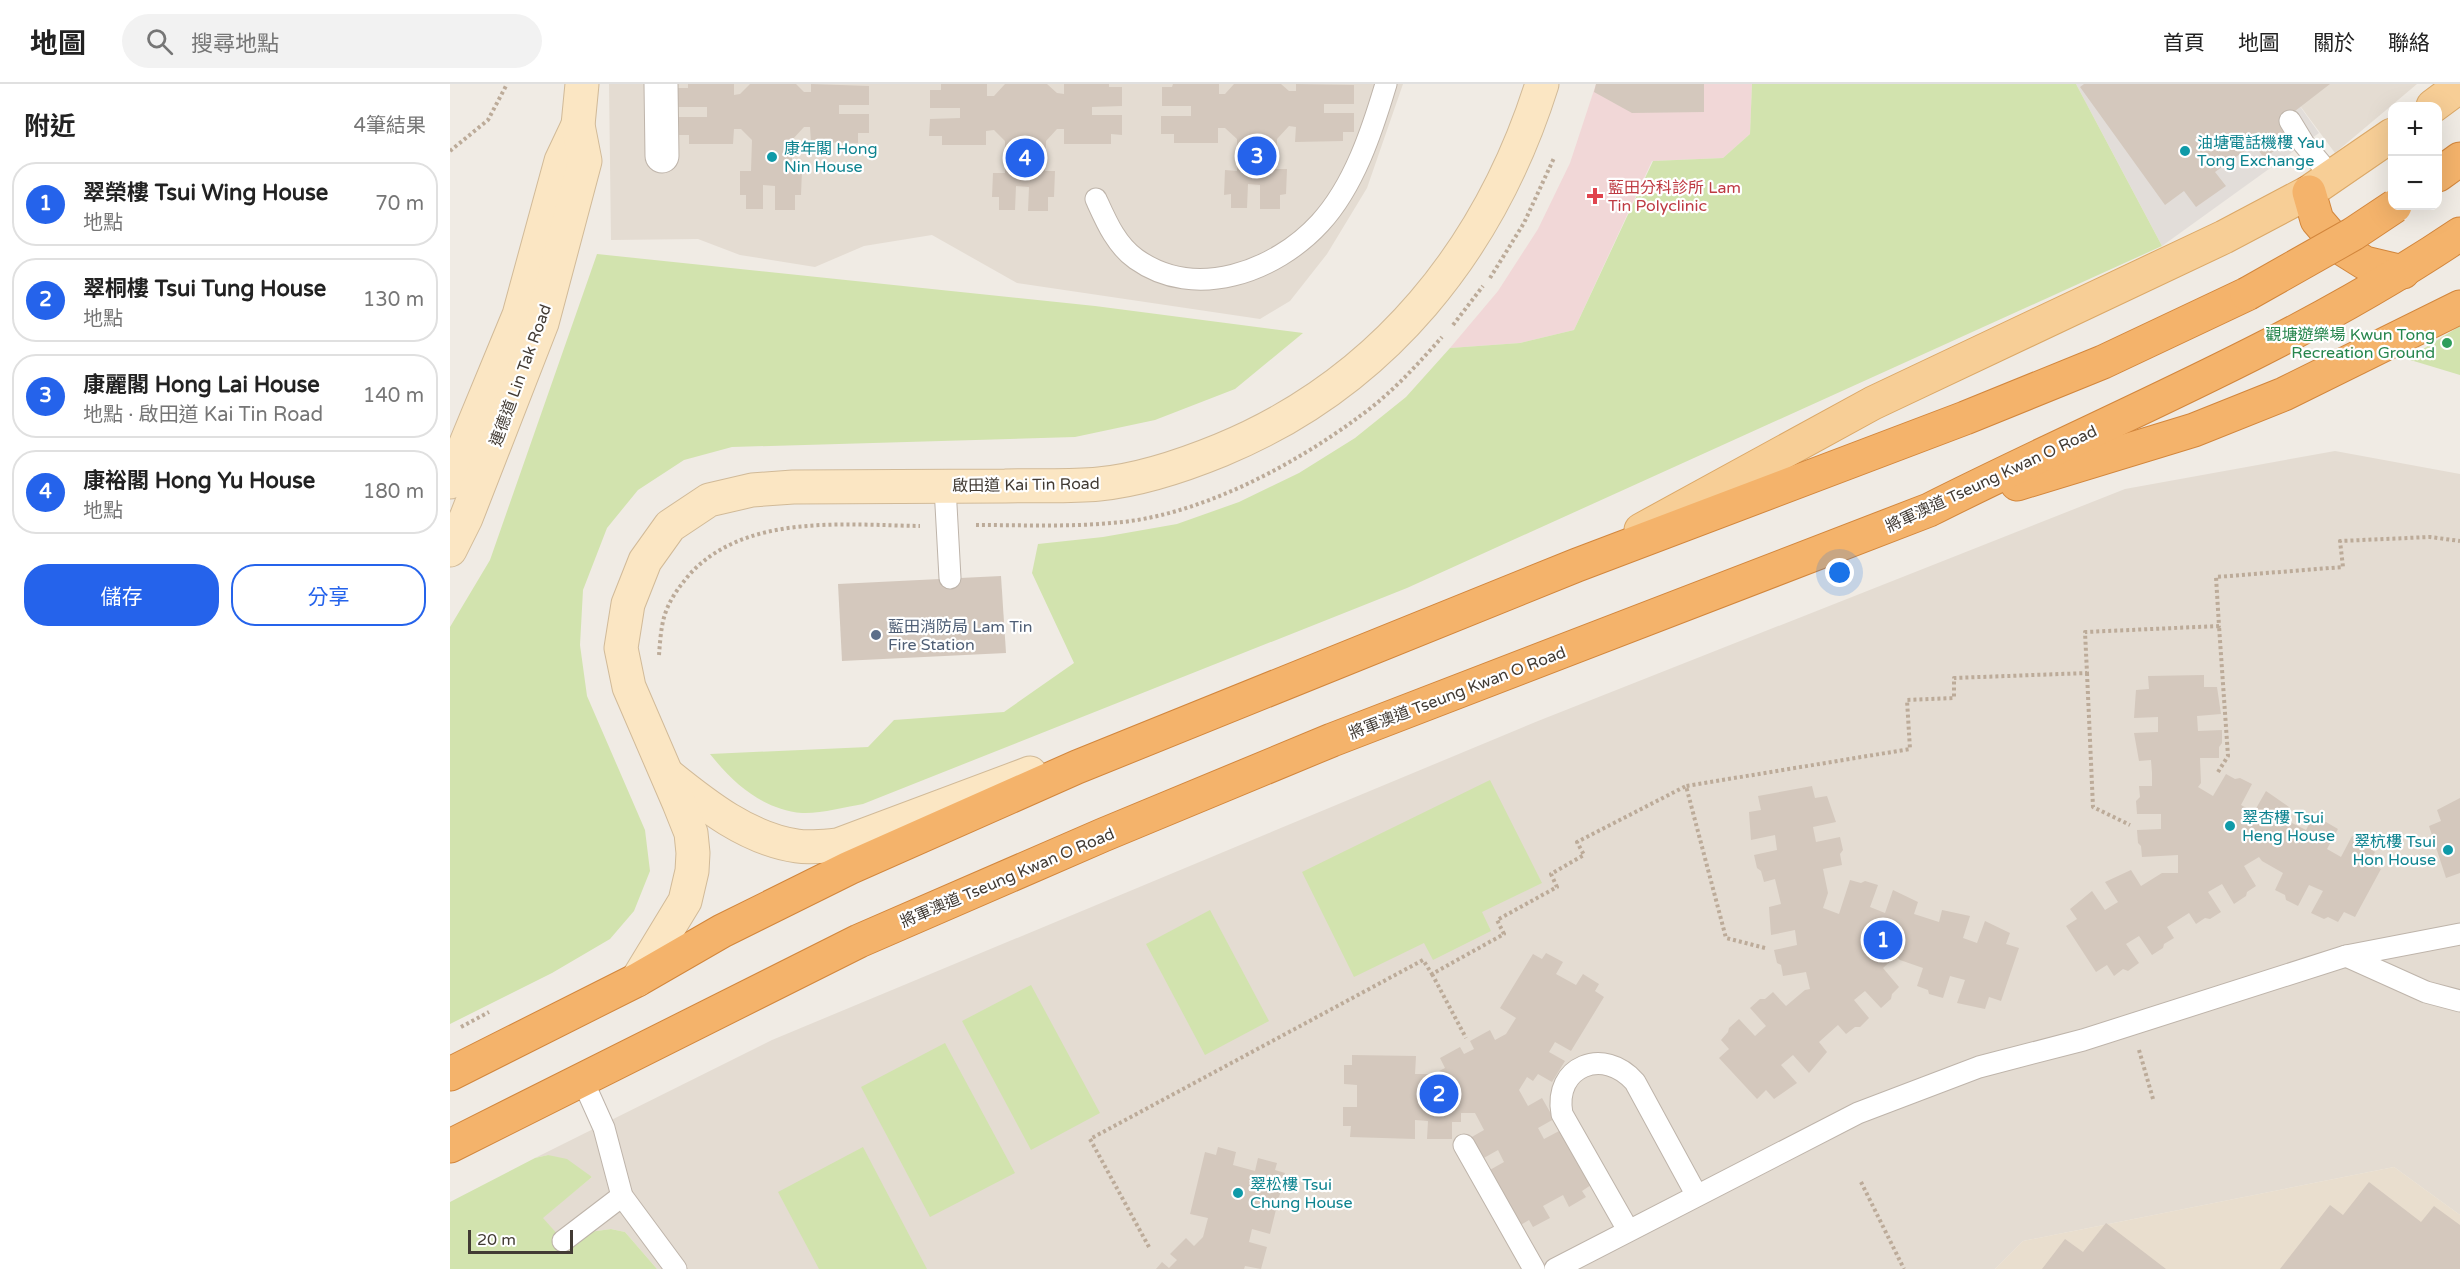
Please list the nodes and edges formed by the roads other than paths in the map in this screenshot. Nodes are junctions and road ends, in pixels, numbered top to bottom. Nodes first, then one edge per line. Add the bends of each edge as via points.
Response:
1 (582, 84) edge
2 (661, 84) edge
3 (1386, 84) edge
4 (1542, 84) edge
5 (2460, 86) edge
6 (2438, 102) edge
7 (2290, 121) dead end
8 (578, 125) junction
9 (2388, 138) edge
10 (662, 156) dead end
11 (2460, 159) edge
12 (2442, 173) edge
13 (2321, 185) junction
14 (1096, 199) dead end
15 (2389, 210) edge
16 (2460, 234) edge
17 (2403, 272) junction
18 (2460, 307) edge
19 (450, 482) edge
20 (945, 486) junction
21 (1929, 510) junction
22 (450, 550) edge
23 (1577, 564) junction
24 (950, 578) dead end
25 (1203, 715) junction
26 (664, 772) junction
27 (2460, 934) edge
28 (2346, 956) junction
29 (637, 980) junction
30 (2460, 1001) edge
31 (450, 1074) edge
32 (582, 1079) junction
33 (1464, 1145) dead end
34 (450, 1146) edge
35 (1696, 1194) junction
36 (622, 1196) junction
37 (1628, 1230) junction
38 (563, 1241) dead end
39 (676, 1269) edge
40 (1534, 1269) edge
41 (1555, 1269) edge

1 - 8 street, 連德道 Lin Tak Road
2 - 10 street
3 - 14 lane via 1376,118 1340,195 1304,238 1267,263 1236,275 1203,281 1167,275 1135,258 1111,232
4 - 20 street, 啟田道 Kai Tin Road via 1509,173 1473,237 1421,306 1376,353 1316,400 1250,438 1179,467 1100,484
5 - 6 main road
7 - 13 lane
8 - 19 street, 連德道 Lin Tak Road via 561,161 519,315
8 - 22 street, 連德道 Lin Tak Road via 585,161 542,323
9 - 13 main road
11 - 12 highway
13 - 17 highway via 2317,220 2341,248 2365,263
13 - 23 main road via 2224,237 1873,403
15 - 23 highway, bridge via 2284,274 2185,325 1987,409
16 - 17 highway, 將軍澳道 Tseung Kwan O Road
17 - 21 highway, 將軍澳道 Tseung Kwan O Road via 2188,386
18 - 21 highway via 2284,394 2194,430
20 - 24 lane
20 - 26 street, 啟田道 Kai Tin Road via 752,490 709,500 670,526 640,572 628,604 621,648 629,687
21 - 32 highway, 將軍澳道 Tseung Kwan O Road via 1332,740 1112,832 859,941
23 - 25 highway
25 - 26 street, 啟田道 Kai Tin Road via 1102,747 838,845 797,846 753,832 697,799
25 - 29 highway via 849,868 722,931
26 - 29 street, 啟田道 Kai Tin Road via 691,833 692,871 679,914
27 - 28 lane
28 - 30 lane via 2427,992
28 - 35 lane via 2083,1040 1978,1067 1857,1113
29 - 31 highway
32 - 34 highway, 將軍澳道 Tseung Kwan O Road
32 - 36 lane via 604,1128
33 - 40 lane
35 - 37 lane
35 - 37 lane via 1626,1072 1602,1063 1577,1070 1562,1090 1562,1114
36 - 38 lane
36 - 39 lane
37 - 41 lane

